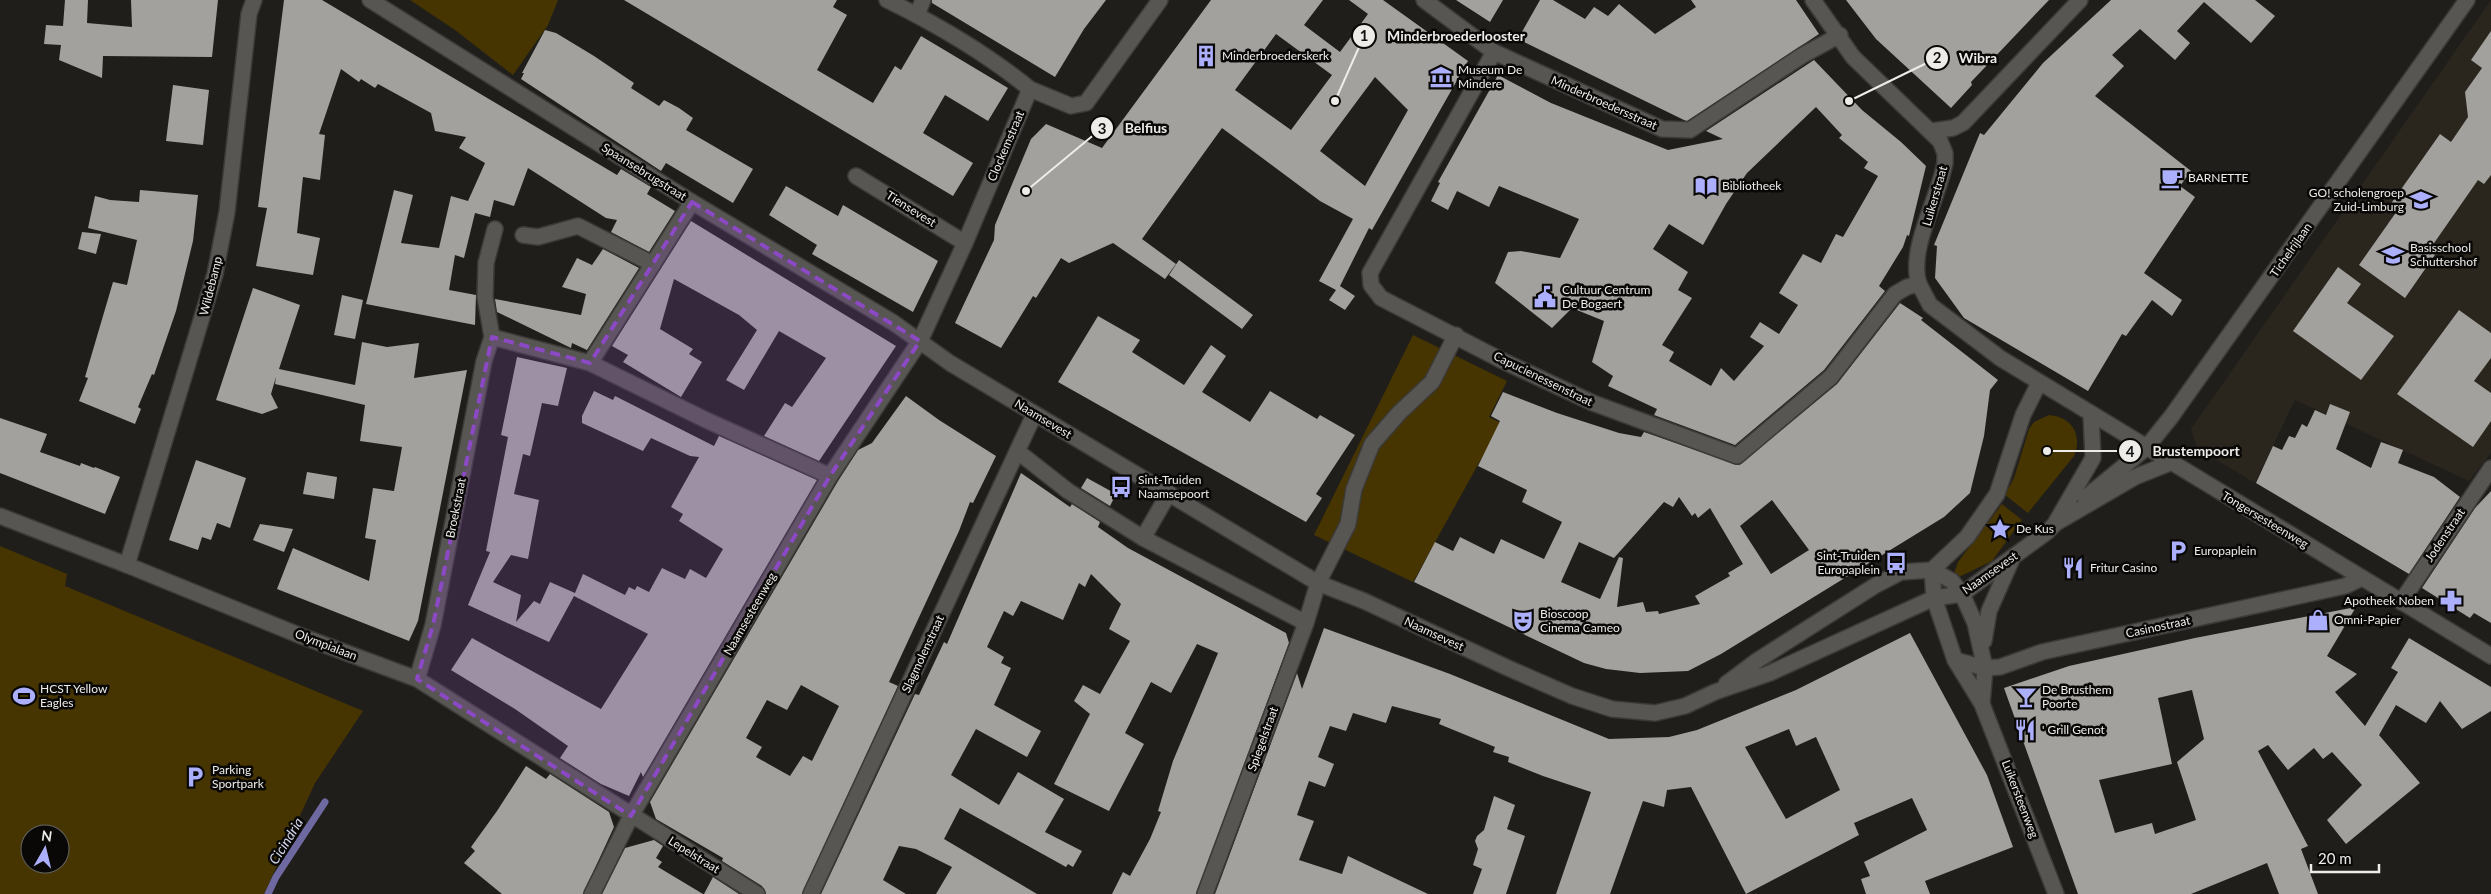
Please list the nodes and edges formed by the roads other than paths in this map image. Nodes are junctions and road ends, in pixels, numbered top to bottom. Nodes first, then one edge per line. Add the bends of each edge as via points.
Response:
1 (254, 0) edge
2 (370, 0) edge
3 (886, 0) edge
4 (923, 0) edge
5 (1160, 0) edge
6 (1424, 0) edge
7 (1813, 0) edge
8 (2080, 0) edge
9 (2467, 0) edge
10 (917, 15) junction
11 (1840, 35) junction
12 (1494, 52) junction
13 (1030, 90) junction
14 (1932, 131) junction
15 (856, 176) dead end
16 (692, 202) junction
17 (495, 229) dead end
18 (523, 235) dead end
19 (966, 243) junction
20 (653, 264) junction
21 (1919, 284) junction
22 (1456, 335) junction
23 (492, 337) junction
24 (920, 341) junction
25 (590, 363) junction
26 (2039, 383) junction
27 (1034, 415) junction
28 (2091, 415) junction
29 (2146, 448) junction
30 (1017, 452) junction
31 (2170, 463) junction
32 (2491, 468) edge
33 (830, 476) junction
34 (1169, 493) junction
35 (0, 516) edge
36 (2056, 523) junction
37 (1144, 538) junction
38 (2013, 557) junction
39 (127, 565) junction
40 (1932, 570) junction
41 (2362, 578) junction
42 (1318, 583) junction
43 (1962, 594) junction
44 (1934, 598) junction
45 (2401, 602) junction
46 (1306, 623) junction
47 (1983, 650) junction
48 (2491, 656) edge
49 (1955, 660) junction
50 (1985, 668) junction
51 (417, 679) junction
52 (1715, 692) junction
53 (1982, 704) junction
54 (632, 816) junction
55 (592, 894) edge
56 (757, 894) edge
57 (811, 894) edge
58 (1205, 894) edge
59 (2056, 894) edge

1 - 39 street, Wildebamp via 249,14 227,212 215,274
2 - 16 street, Spaansebrugstraat
3 - 10 street
4 - 10 street
5 - 13 street via 1086,103 1072,106
6 - 12 street, Minderbroedersstraat
7 - 11 street, Luikerstraat
8 - 14 street via 1968,119 1953,128
9 - 29 street, Tichelrijlaan via 2205,370
10 - 13 street via 1012,75
11 - 12 street, Minderbroedersstraat via 1803,55 1690,130 1662,129
11 - 14 street, Luikerstraat via 1853,57
12 - 22 street, Capucienessenstraat via 1370,273 1371,285 1381,298
13 - 19 street, Clockemstraat
14 - 21 street, Luikerstraat via 1940,141 1945,163 1919,249 1916,271
15 - 19 street, Tiensevest
16 - 20 street
16 - 24 street, Spaansebrugstraat
17 - 23 street, Broekstraat via 486,263 485,296
18 - 20 street via 538,238 578,226
19 - 24 street, Clockemstraat
20 - 25 street
21 - 22 street, Capucienessenstraat via 1895,294 1831,377 1737,456 1593,403
21 - 26 street, Luikerstraat via 1930,305 1946,319
22 - 42 street, Spiegelstraat via 1432,382 1372,444 1354,488 1348,524
23 - 25 street
23 - 51 street, Broekstraat via 484,361 433,625
24 - 27 street, Naamsevest
24 - 33 street, Naamsesteenweg
25 - 33 street
26 - 28 street, Tongersesteenweg
26 - 40 street via 2023,415 1997,494 1966,536
27 - 30 street, Slagmolenstraat
27 - 34 street, Naamsevest
28 - 29 street, Tongersesteenweg
28 - 36 street via 2092,463
29 - 31 street, Tongersesteenweg
29 - 36 street, Tichelrijlaan
30 - 37 street via 1068,491
30 - 57 street, Slagmolenstraat
31 - 36 street, Naamsevest via 2135,477
31 - 41 street, Tongersesteenweg
32 - 45 street, Jodenstraat
33 - 54 street, Naamsesteenweg
34 - 37 street
34 - 42 street, Naamsevest
35 - 39 street, Olympialaan
36 - 38 street, Naamsevest
37 - 46 street
38 - 43 street, Naamsevest
38 - 47 street, Luikersteenweg via 1989,611
39 - 51 street, Olympialaan
40 - 43 street, Luikersteenweg via 1952,581
40 - 44 street, Luikersteenweg
40 - 52 street, Naamsevest via 1901,572 1876,585 1758,660
41 - 45 street, Tongersesteenweg
41 - 50 street, Casinostraat via 2345,586 2042,652 2000,667
42 - 46 street, Spiegelstraat
42 - 52 street, Naamsevest via 1572,696 1612,709 1654,713 1685,706
43 - 44 street, Naamsevest
43 - 47 street, Luikersteenweg
44 - 49 street, Luikersteenweg
44 - 52 street, Naamsevest via 1770,673
45 - 48 street, Tongersesteenweg
46 - 58 street, Spiegelstraat
47 - 50 street, Luikersteenweg
49 - 50 street, Casinostraat
49 - 53 street, Luikersteenweg
50 - 53 street, Luikersteenweg
51 - 54 street, Olympialaan
53 - 59 street, Luikersteenweg
54 - 55 street, Naamsesteenweg
54 - 56 street, Lepelstraat

